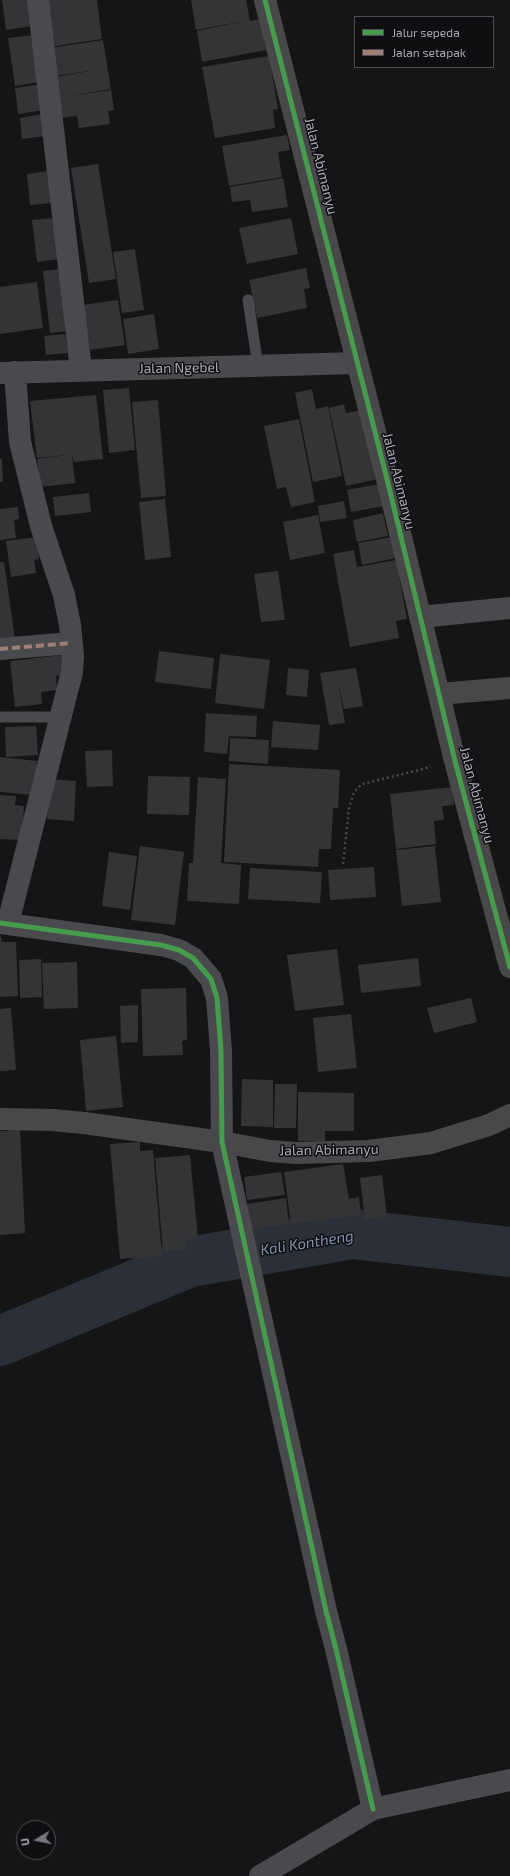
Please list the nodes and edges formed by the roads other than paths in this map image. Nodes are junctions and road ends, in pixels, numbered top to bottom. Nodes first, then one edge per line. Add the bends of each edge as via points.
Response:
1 (38, 0) edge
2 (265, 0) edge
3 (248, 300) dead end
4 (357, 363) junction
5 (258, 366) junction
6 (82, 370) junction
7 (8, 372) edge
8 (510, 608) edge
9 (420, 617) junction
10 (71, 643) junction
11 (0, 649) edge
12 (510, 688) edge
13 (439, 694) junction
14 (0, 717) edge
15 (61, 717) junction
16 (4, 923) edge
17 (510, 967) edge
18 (510, 1115) edge
19 (0, 1120) edge
20 (222, 1142) junction
21 (510, 1780) edge
22 (373, 1809) junction
23 (260, 1876) edge

1 - 6 street
2 - 4 street, Jalan Abimanyu
3 - 5 lane
4 - 5 street, Jalan Ngebel
4 - 9 street, Jalan Abimanyu
5 - 6 street, Jalan Ngebel
6 - 7 street, Jalan Ngebel
7 - 10 street via 25,464 41,526 64,595
8 - 9 street
9 - 13 street, Jalan Abimanyu
10 - 11 street
10 - 15 street via 72,672
12 - 13 street
13 - 17 street, Jalan Abimanyu
14 - 15 lane
15 - 16 street
16 - 20 street via 161,945 192,958 211,978 217,998 221,1051
18 - 20 street, Jalan Abimanyu via 489,1125 431,1143 384,1150 296,1153
19 - 20 street, Jalan Abimanyu via 76,1122
20 - 22 street via 326,1611
21 - 22 street
22 - 23 street

